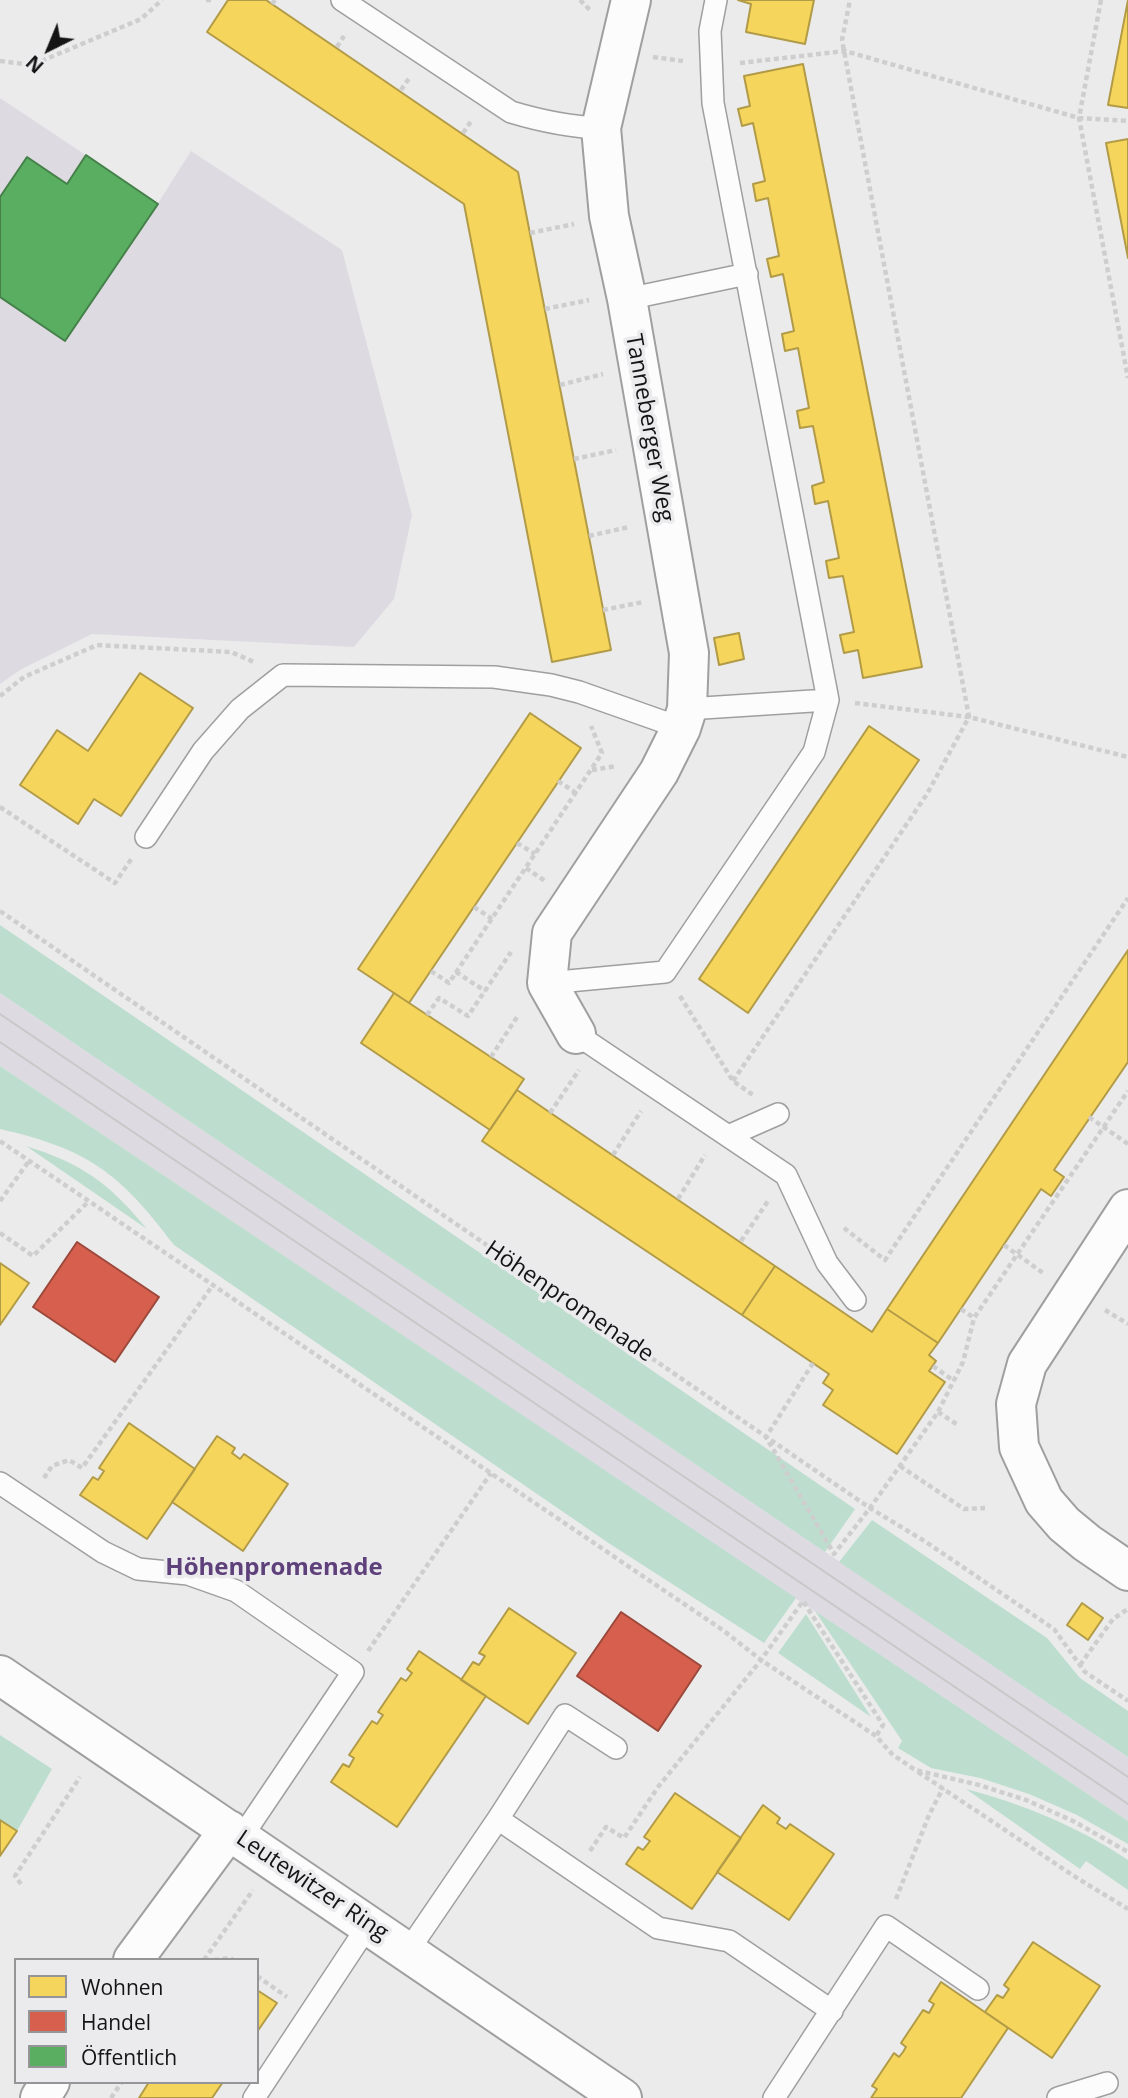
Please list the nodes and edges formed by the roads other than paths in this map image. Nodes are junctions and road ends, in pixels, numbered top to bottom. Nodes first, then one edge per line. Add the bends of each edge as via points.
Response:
1 (631, 0) edge
2 (716, 0) edge
3 (345, 1) edge
4 (601, 128) junction
5 (747, 274) junction
6 (614, 298) junction
7 (828, 700) junction
8 (684, 719) junction
9 (146, 837) road end
10 (547, 983) junction
11 (585, 1041) joint
12 (778, 1114) road end
13 (724, 1133) junction
14 (1128, 1209) edge
15 (855, 1300) dead end
16 (0, 1483) edge
17 (1128, 1571) edge
18 (0, 1675) edge
19 (616, 1748) dead end
20 (498, 1819) junction
21 (235, 1834) junction
22 (369, 1924) junction
23 (408, 1951) junction
24 (135, 1958) edge
25 (978, 1989) dead end
26 (832, 2011) junction
27 (1107, 2082) dead end
28 (254, 2098) edge
29 (622, 2098) edge
30 (774, 2098) edge
31 (1058, 2098) edge

1 - 4 street, Tanneberger Weg
2 - 5 lane via 710,31 713,103
3 - 4 lane via 511,113
4 - 6 street, Tanneberger Weg
5 - 6 lane
5 - 7 lane
6 - 8 street, Tanneberger Weg via 689,653
7 - 8 lane
7 - 10 lane via 814,752 665,972
8 - 9 lane via 540,683 494,677 283,676 240,709 203,751
8 - 10 street, Tanneberger Weg via 659,772 552,933
10 - 11 street
11 - 13 lane
12 - 13 lane
13 - 15 lane via 786,1175 827,1263
14 - 17 street via 1027,1364 1016,1404 1020,1447 1044,1501 1064,1524
16 - 21 lane via 103,1552 138,1569 188,1574 236,1591 353,1672
18 - 21 street, Leutewitzer Ring
19 - 20 lane via 565,1715
20 - 23 lane
20 - 26 lane via 658,1928 729,1941
21 - 22 street, Leutewitzer Ring
21 - 24 street
22 - 23 street, Leutewitzer Ring
22 - 28 lane
23 - 29 street, Leutewitzer Ring
25 - 26 lane via 886,1926
26 - 30 lane
27 - 31 lane

